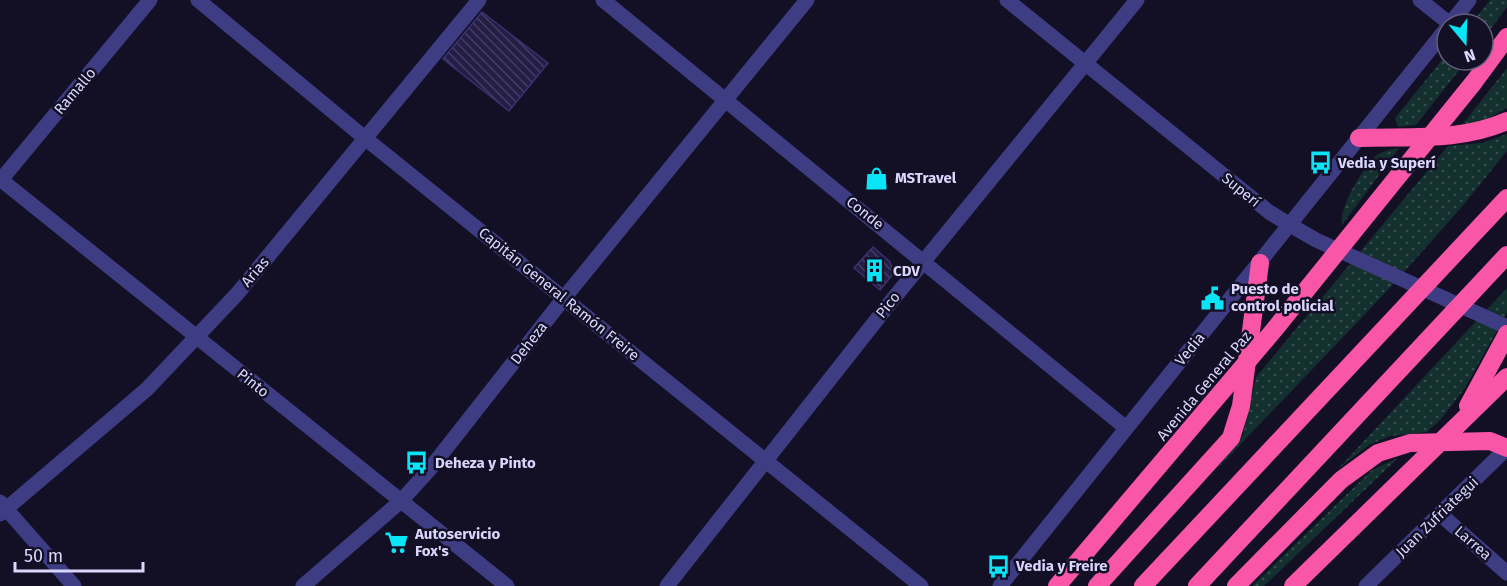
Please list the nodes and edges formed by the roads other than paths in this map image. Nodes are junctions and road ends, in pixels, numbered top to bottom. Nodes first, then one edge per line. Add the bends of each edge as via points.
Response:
1 (150, 0) edge
2 (198, 0) edge
3 (479, 0) edge
4 (603, 0) edge
5 (807, 0) edge
6 (1007, 0) edge
7 (1137, 0) edge
8 (1420, 0) edge
9 (1469, 0) edge
10 (1435, 12) edge
11 (1460, 12) edge
12 (1507, 37) edge
13 (1435, 43) edge
14 (1507, 49) edge
15 (1086, 63) junction
16 (1474, 82) junction
17 (725, 101) junction
18 (1507, 121) edge
19 (1359, 138) junction
20 (366, 139) junction
21 (0, 180) edge
22 (1503, 200) edge
23 (1290, 225) junction
24 (1507, 255) edge
25 (925, 261) junction
26 (1260, 263) junction
27 (564, 298) junction
28 (1507, 327) edge
29 (1507, 334) edge
30 (196, 338) junction
31 (1507, 377) edge
32 (1126, 428) junction
33 (1452, 438) junction
34 (1507, 448) edge
35 (766, 459) junction
36 (401, 501) junction
37 (2, 508) edge
38 (1440, 514) junction
39 (1507, 573) edge
40 (74, 586) edge
41 (303, 586) edge
42 (507, 586) edge
43 (667, 586) edge
44 (921, 586) edge
45 (1000, 586) edge
46 (1058, 586) edge
47 (1097, 586) edge
48 (1143, 586) edge
49 (1197, 586) edge
50 (1236, 586) edge
51 (1293, 586) edge
52 (1366, 586) edge

1 - 21 street, Ramallo
2 - 20 street, Capitán General Ramón Freire
3 - 20 street, Arias
4 - 17 street, Conde
5 - 17 street, Deheza
6 - 15 street, Superí
7 - 15 street, Pico
8 - 10 street
9 - 11 street
12 - 16 highway, Avenida General Paz
13 - 19 street, Vedia
14 - 16 highway
15 - 23 street, Superí
15 - 25 street, Pico
16 - 46 highway, Avenida General Paz via 1274,330
17 - 25 street, Conde
17 - 27 street, Deheza
18 - 19 highway via 1483,132 1454,136
19 - 23 street, Vedia
20 - 27 street, Capitán General Ramón Freire
20 - 30 street, Arias
21 - 30 street, Pinto
22 - 48 highway
23 - 26 street, Vedia
23 - 28 street, Superí
24 - 49 highway
25 - 32 street, Conde
25 - 35 street, Pico
26 - 32 street, Vedia
26 - 47 highway via 1254,324 1235,428 1223,448
27 - 35 street, Capitán General Ramón Freire
27 - 36 street, Deheza
29 - 33 highway
30 - 36 street, Pinto
30 - 37 street, Arias via 147,389
31 - 33 highway
32 - 45 street, Vedia
33 - 34 highway via 1490,441
33 - 50 highway via 1410,443 1378,453 1348,473
33 - 51 highway
34 - 38 street, Juan Zufriategui
35 - 43 street, Pico
35 - 44 street, Capitán General Ramón Freire
36 - 41 street, Deheza
36 - 42 street, Pinto
37 - 40 street
38 - 39 street, Larrea
38 - 52 street, Juan Zufriategui

